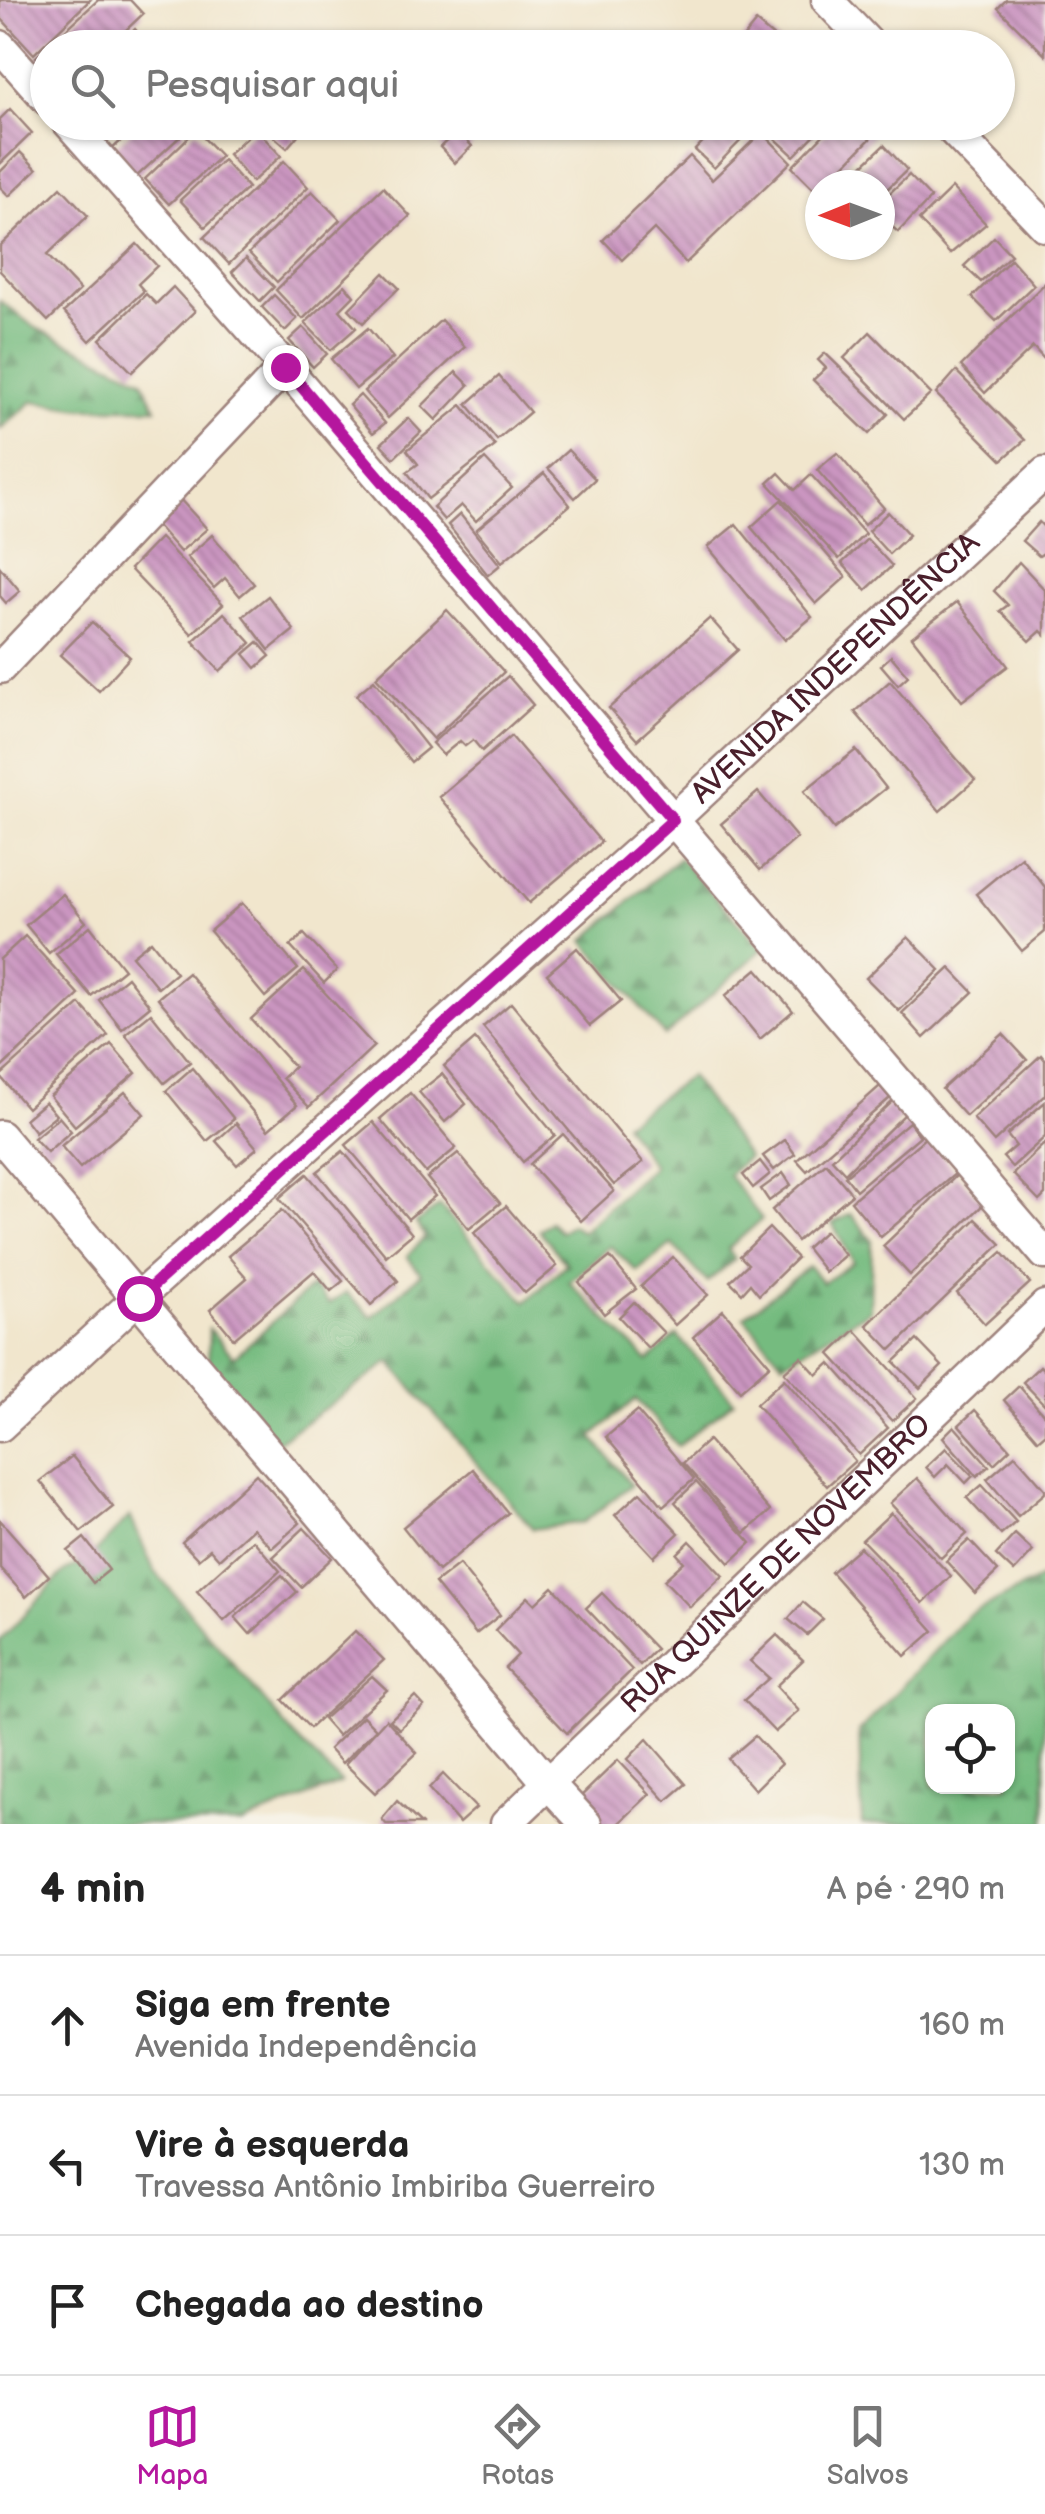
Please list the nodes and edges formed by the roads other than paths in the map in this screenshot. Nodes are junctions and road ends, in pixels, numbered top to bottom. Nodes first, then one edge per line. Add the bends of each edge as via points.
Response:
1 (827, 0) edge
2 (856, 30) edge
3 (0, 46) edge
4 (30, 80) edge
5 (84, 140) edge
6 (962, 140) edge
7 (1045, 226) edge
8 (285, 367) junction
9 (1045, 472) edge
10 (0, 668) edge
11 (673, 820) junction
12 (0, 1136) edge
13 (1045, 1254) edge
14 (139, 1298) junction
15 (1045, 1306) edge
16 (0, 1426) edge
17 (548, 1783) junction
18 (506, 1824) edge
19 (586, 1824) edge

1 - 2 street
3 - 4 street
5 - 8 street
6 - 7 street
8 - 10 street
8 - 11 street
9 - 11 street, AVENIDA INDEPENDÊNCIA
11 - 13 street
11 - 14 street, AVENIDA INDEPENDÊNCIA
12 - 14 street
14 - 16 street, AVENIDA INDEPENDÊNCIA
14 - 17 street
15 - 17 street, RUA QUINZE DE NOVEMBRO
17 - 18 street, RUA QUINZE DE NOVEMBRO
17 - 19 street

